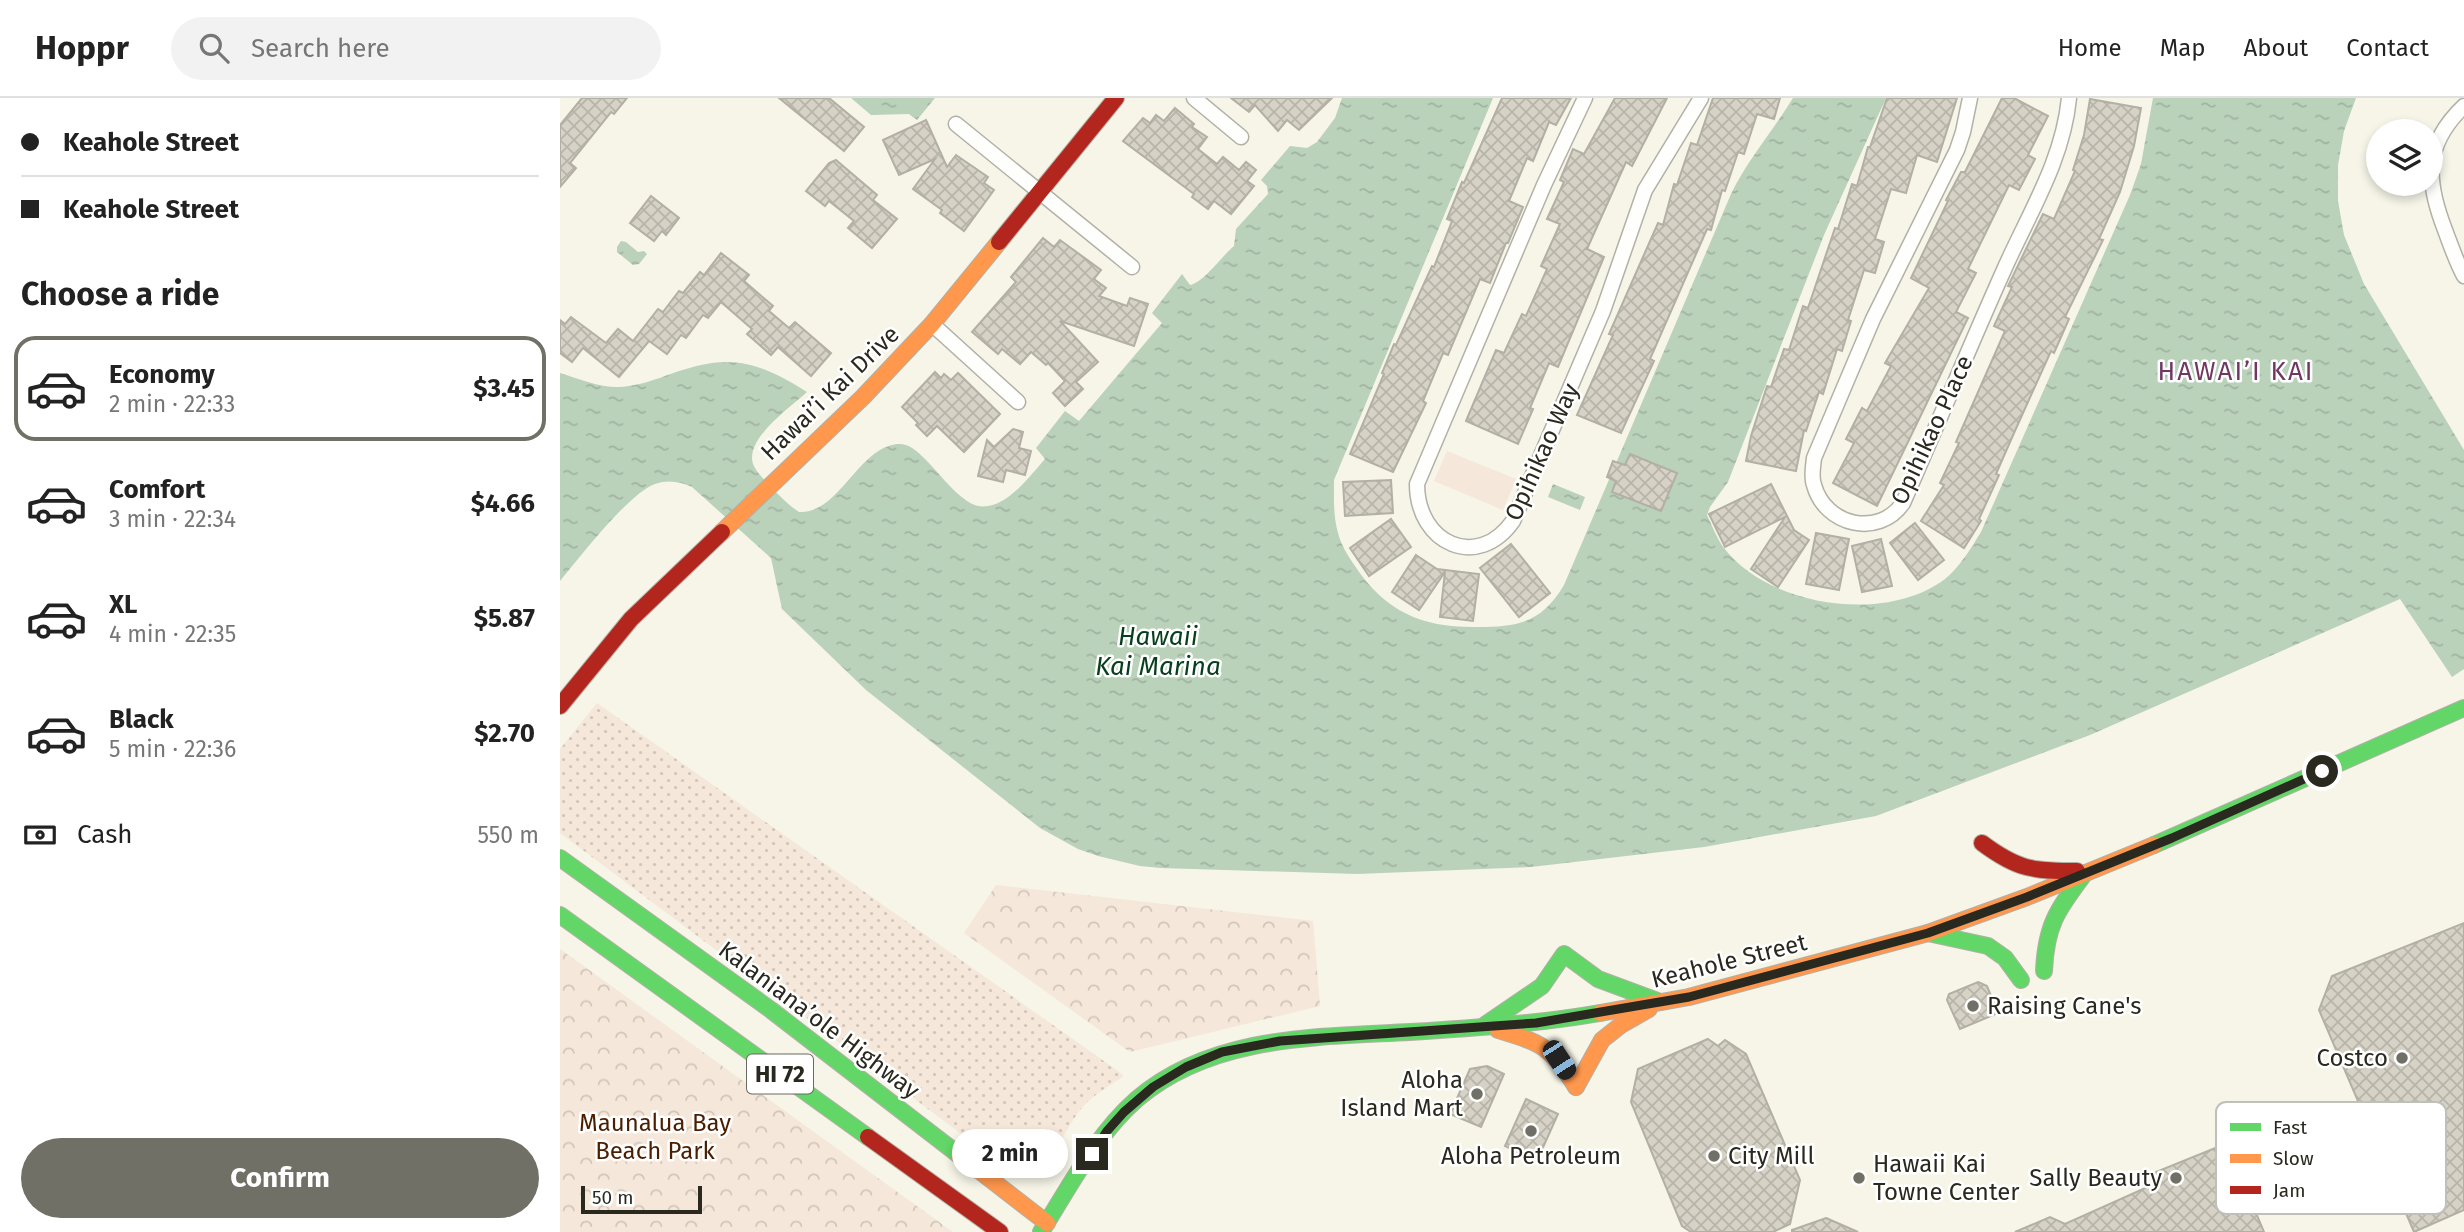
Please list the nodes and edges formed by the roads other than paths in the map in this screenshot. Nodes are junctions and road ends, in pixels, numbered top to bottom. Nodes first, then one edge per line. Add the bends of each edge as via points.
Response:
1 (1116, 98) edge
2 (1194, 98) edge
3 (1585, 98) edge
4 (1701, 98) edge
5 (1970, 98) edge
6 (2069, 98) edge
7 (2464, 106) edge
8 (956, 124) dead end
9 (1241, 137) dead end
10 (1040, 192) junction
11 (1132, 267) dead end
12 (2464, 276) edge
13 (932, 324) junction
14 (1018, 402) dead end
15 (560, 706) edge
16 (2464, 708) edge
17 (1982, 843) dead end
18 (560, 858) edge
19 (2087, 872) junction
20 (560, 915) edge
21 (1928, 933) junction
22 (2044, 971) dead end
23 (2021, 980) dead end
24 (1660, 1002) junction
25 (1483, 1026) junction
26 (1044, 1227) edge
27 (1000, 1232) edge

1 - 10 main road, Hawai’i Kai Drive
2 - 9 street
3 - 4 street, Opihikao Way via 1417,484 1425,523 1453,544 1490,542 1513,521 1603,311 1645,190
5 - 6 street, Opihikao Place via 1957,150 1874,319 1814,458 1813,481 1819,499 1847,523 1880,521 1903,503 2018,237 2050,174
7 - 12 street via 2435,146 2431,169 2436,206
8 - 10 street
10 - 11 street
10 - 13 main road, Hawai’i Kai Drive
13 - 14 street
13 - 15 main road, Hawai’i Kai Drive via 863,397 631,619
16 - 19 main road, Keahole Street
17 - 19 main road via 2023,869
18 - 26 main road, Kalaniana’ole Highway / HI 72 via 771,1010
19 - 21 main road, Keahole Street
19 - 22 main road via 2054,913 2046,931
20 - 27 main road, HI 72
21 - 23 main road via 1988,946 2005,958
21 - 24 main road, Keahole Street
24 - 25 main road, Keahole Street via 1536,1023
24 - 25 main road via 1598,979 1564,954 1542,986
24 - 25 main road via 1602,1040 1576,1087 1559,1060 1538,1042
25 - 26 main road, Keahole Street via 1260,1043 1204,1059 1153,1087 1124,1112

